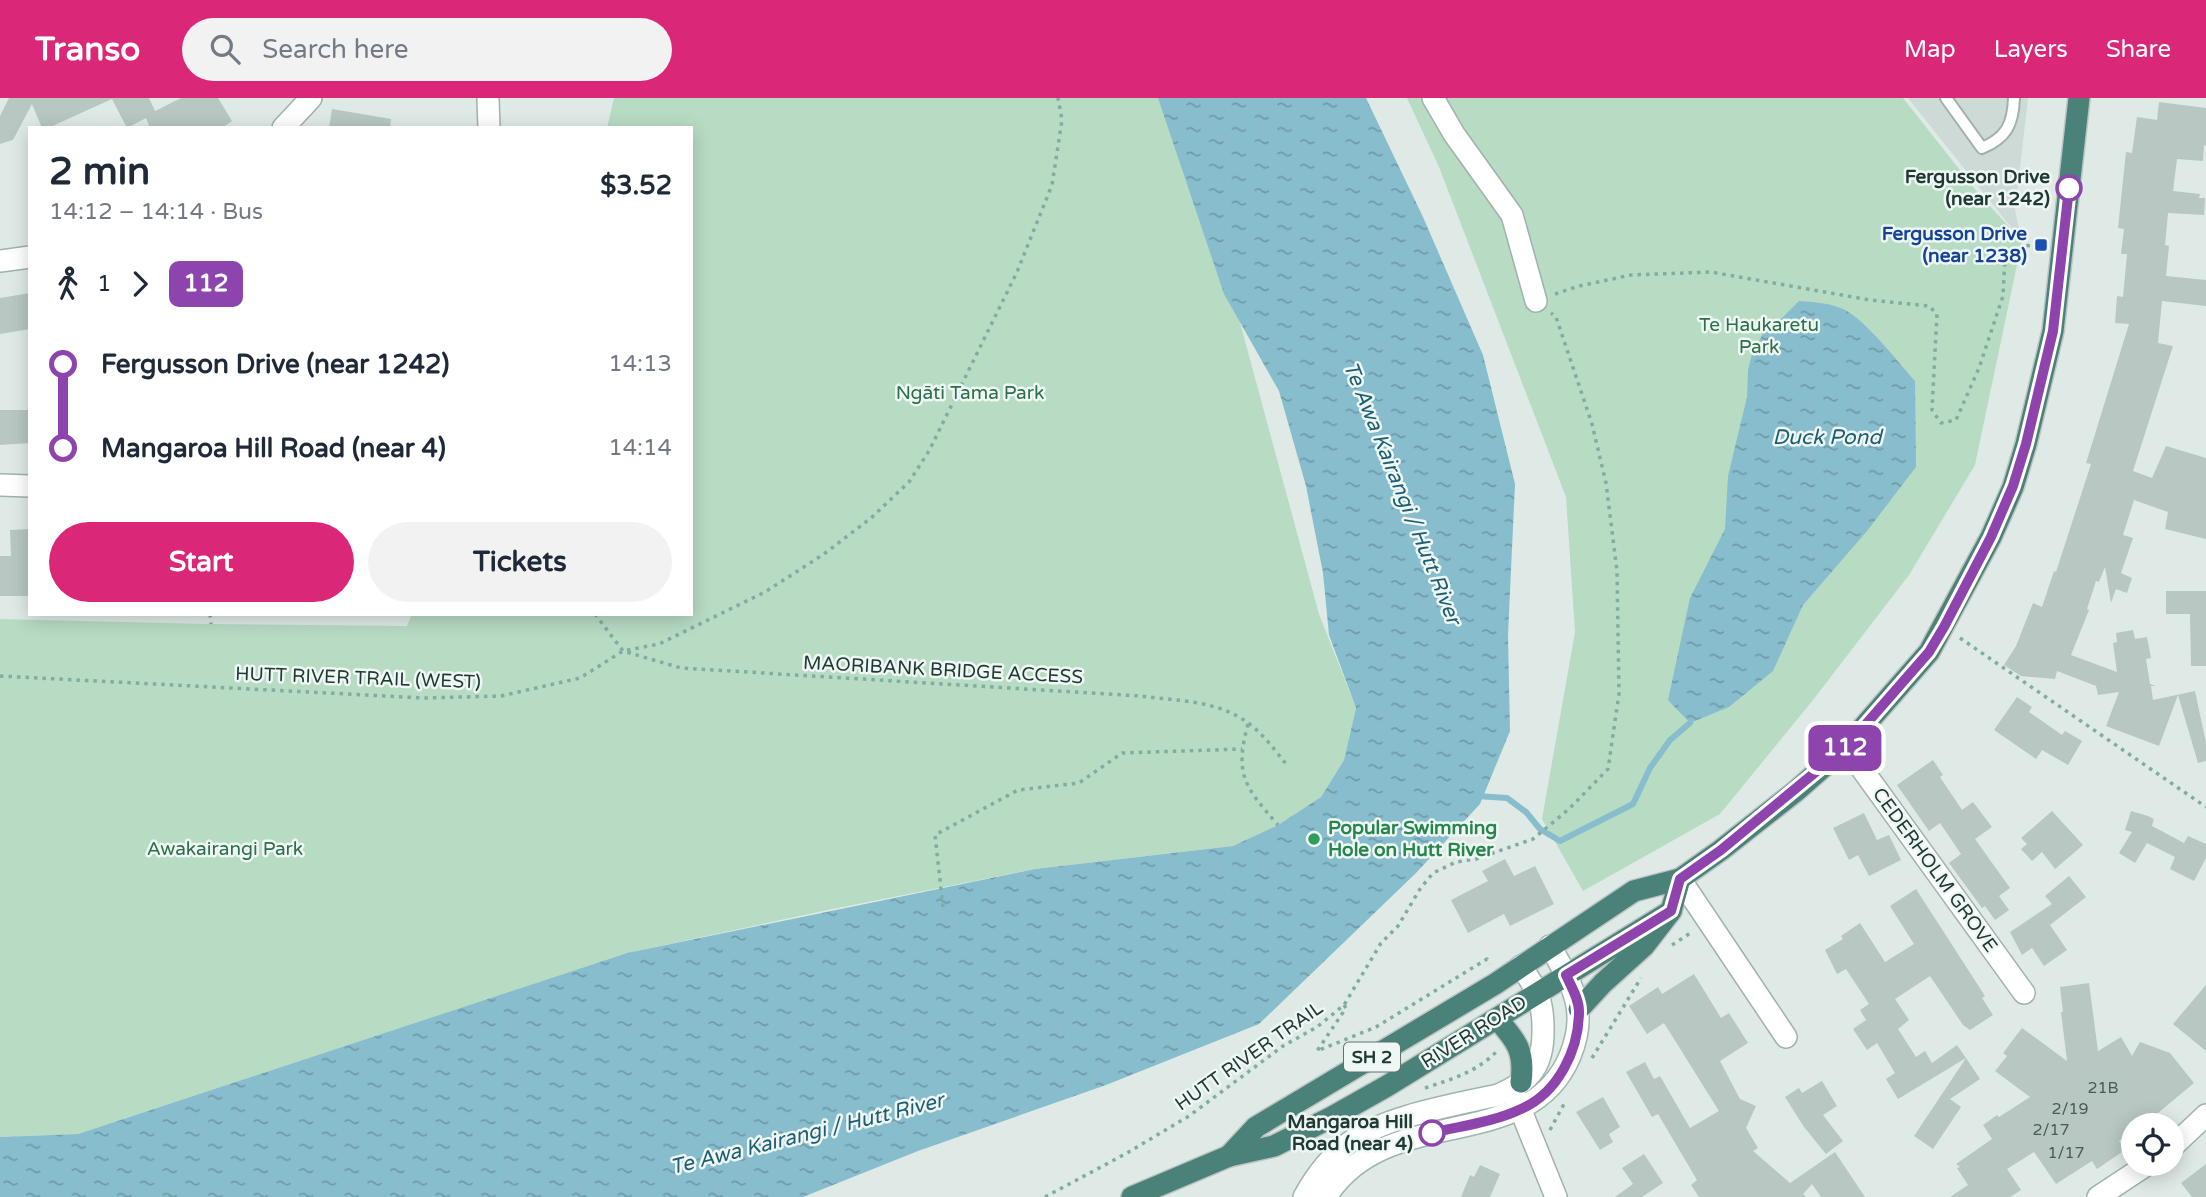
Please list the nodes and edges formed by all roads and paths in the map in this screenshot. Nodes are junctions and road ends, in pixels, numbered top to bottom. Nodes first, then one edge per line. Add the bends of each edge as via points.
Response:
1 (311, 98) edge
2 (488, 98) edge
3 (1058, 98) edge
4 (1433, 98) edge
5 (1946, 98) edge
6 (2014, 98) edge
7 (2079, 98) edge
8 (285, 126) edge
9 (489, 126) edge
10 (2035, 244) dead end
11 (28, 257) edge
12 (0, 261) edge
13 (1536, 301) junction
14 (0, 485) edge
15 (28, 486) edge
16 (210, 616) edge
17 (597, 616) edge
18 (211, 624) dead end
19 (1944, 627) junction
20 (623, 651) junction
21 (0, 676) edge
22 (1248, 724) junction
23 (1846, 747) junction
24 (1242, 748) junction
25 (1286, 764) dead end
26 (2206, 807) edge
27 (1278, 825) dead end
28 (1680, 879) junction
29 (943, 907) dead end
30 (1671, 911) junction
31 (1708, 920) junction
32 (1550, 946) junction
33 (1663, 952) dead end
34 (1487, 959) dead end
35 (1521, 966) junction
36 (1646, 969) dead end
37 (1566, 975) junction
38 (1536, 992) junction
39 (2024, 993) dead end
40 (1344, 1004) junction
41 (1579, 1009) junction
42 (1497, 1019) junction
43 (1786, 1037) dead end
44 (1587, 1066) dead end
45 (1517, 1086) junction
46 (1567, 1099) dead end
47 (1520, 1110) junction
48 (2206, 1115) edge
49 (2184, 1136) edge
50 (1531, 1137) junction
51 (1229, 1156) junction
52 (2130, 1176) edge
53 (1045, 1197) edge
54 (1132, 1197) edge
55 (1304, 1197) edge
56 (1326, 1197) edge
57 (1556, 1197) edge
58 (2098, 1197) edge

1 - 8 street
2 - 9 street
3 - 20 path, HUTT RIVER TRAIL (WEST) via 1062,120 1052,185 1017,272 945,420 909,482 871,518 765,593 659,644
4 - 13 street via 1512,215
5 - 6 lane via 1982,148 1996,142 2009,128
7 - 19 highway, SH 2 via 2053,331 2041,387 2013,486
10 - 13 path via 2005,257 2003,296 1979,368 1956,420 1941,423 1932,410 1937,314 1928,306 1711,272 1631,275
11 - 12 street
13 - 40 path, HUTT RIVER TRAIL via 1556,317 1606,483 1617,571 1619,694 1608,769 1533,839 1433,873 1398,926 1381,943
14 - 15 street
16 - 18 path
17 - 20 path
19 - 23 highway, SH 2 via 1929,652
19 - 26 path
20 - 21 path, HUTT RIVER TRAIL (WEST) via 580,678 501,696 424,698
20 - 22 path, MAORIBANK BRIDGE ACCESS via 681,668 1140,696 1210,706
22 - 24 path
22 - 25 path, MAORIBANK BRIDGE ACCESS
23 - 28 highway, SH 2
23 - 39 street, CEDERHOLM GROVE
24 - 27 path via 1247,785
24 - 29 path via 1122,752 1079,783 1018,790 935,835
28 - 30 highway
28 - 31 street
28 - 32 highway, SH 2 via 1634,891
30 - 37 highway, SH 2
30 - 41 highway via 1644,946
31 - 33 path
31 - 43 street
32 - 35 highway, SH 2
32 - 37 street
34 - 40 path via 1376,1027 1317,1051
35 - 38 street
35 - 51 highway, RIVER ROAD / SH 2 via 1256,1127
36 - 44 path
37 - 38 highway, RIVER ROAD / SH 2
37 - 41 street
38 - 42 highway, RIVER ROAD / SH 2
38 - 45 street via 1542,1009 1542,1053 1536,1069
40 - 53 path, HUTT RIVER TRAIL via 1189,1116
41 - 47 street via 1572,1050 1561,1073 1548,1091
42 - 45 highway via 1521,1051 1523,1066
42 - 51 highway, RIVER ROAD / SH 2 via 1332,1117 1274,1146
45 - 47 street
45 - 55 street via 1364,1134 1320,1171
46 - 50 path via 1553,1129
47 - 50 street
47 - 56 street via 1380,1149 1354,1165
48 - 49 street
50 - 57 street
51 - 54 highway, RIVER ROAD / SH 2
52 - 58 street

